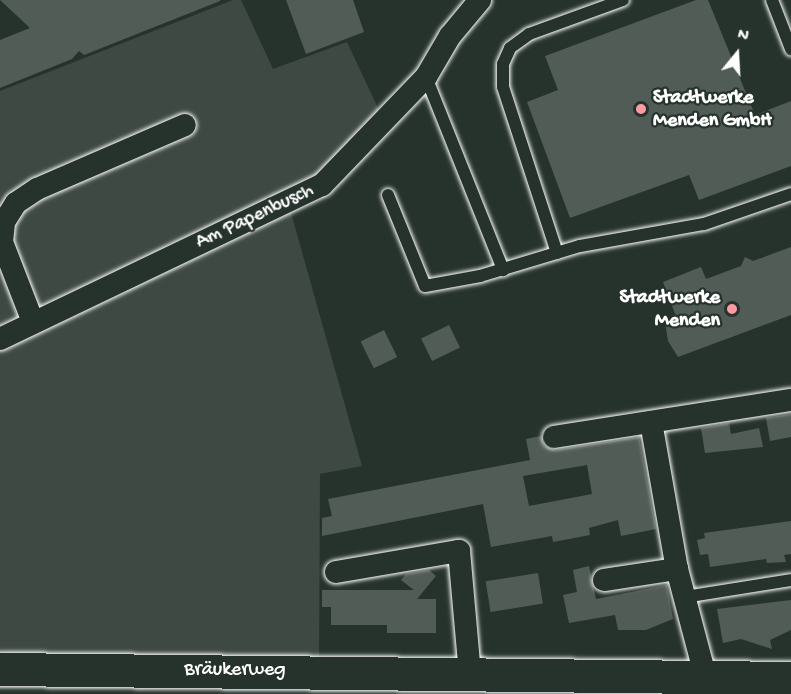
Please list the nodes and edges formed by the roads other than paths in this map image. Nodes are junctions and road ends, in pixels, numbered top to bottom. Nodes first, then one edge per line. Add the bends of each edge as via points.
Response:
1 (480, 0) edge
2 (623, 0) edge
3 (772, 0) edge
4 (791, 50) edge
5 (426, 77) junction
6 (185, 125) dead end
7 (791, 194) edge
8 (388, 195) dead end
9 (557, 253) junction
10 (502, 270) junction
11 (33, 322) junction
12 (0, 339) edge
13 (791, 400) edge
14 (651, 422) junction
15 (554, 437) dead end
16 (677, 569) junction
17 (336, 572) dead end
18 (604, 580) dead end
19 (791, 580) edge
20 (685, 597) junction
21 (0, 669) edge
22 (470, 674) junction
23 (783, 678) edge
24 (709, 688) edge

1 - 5 street, Am Papenbusch via 450,36
2 - 9 lane via 529,34 510,48 503,64 503,87
3 - 4 lane
5 - 10 lane
5 - 11 street, Am Papenbusch via 322,185
6 - 11 street via 37,189 16,203 4,222 2,242
7 - 9 lane via 704,224
8 - 10 lane via 425,286
9 - 10 lane
11 - 12 street, Am Papenbusch
13 - 14 street
14 - 15 street
14 - 16 street
16 - 18 street
16 - 20 street
17 - 22 street via 459,551
19 - 20 lane
20 - 24 street
21 - 22 main road, Bräukerweg
22 - 24 main road, Bräukerweg via 530,675 650,693
23 - 24 main road, Bräukerweg

